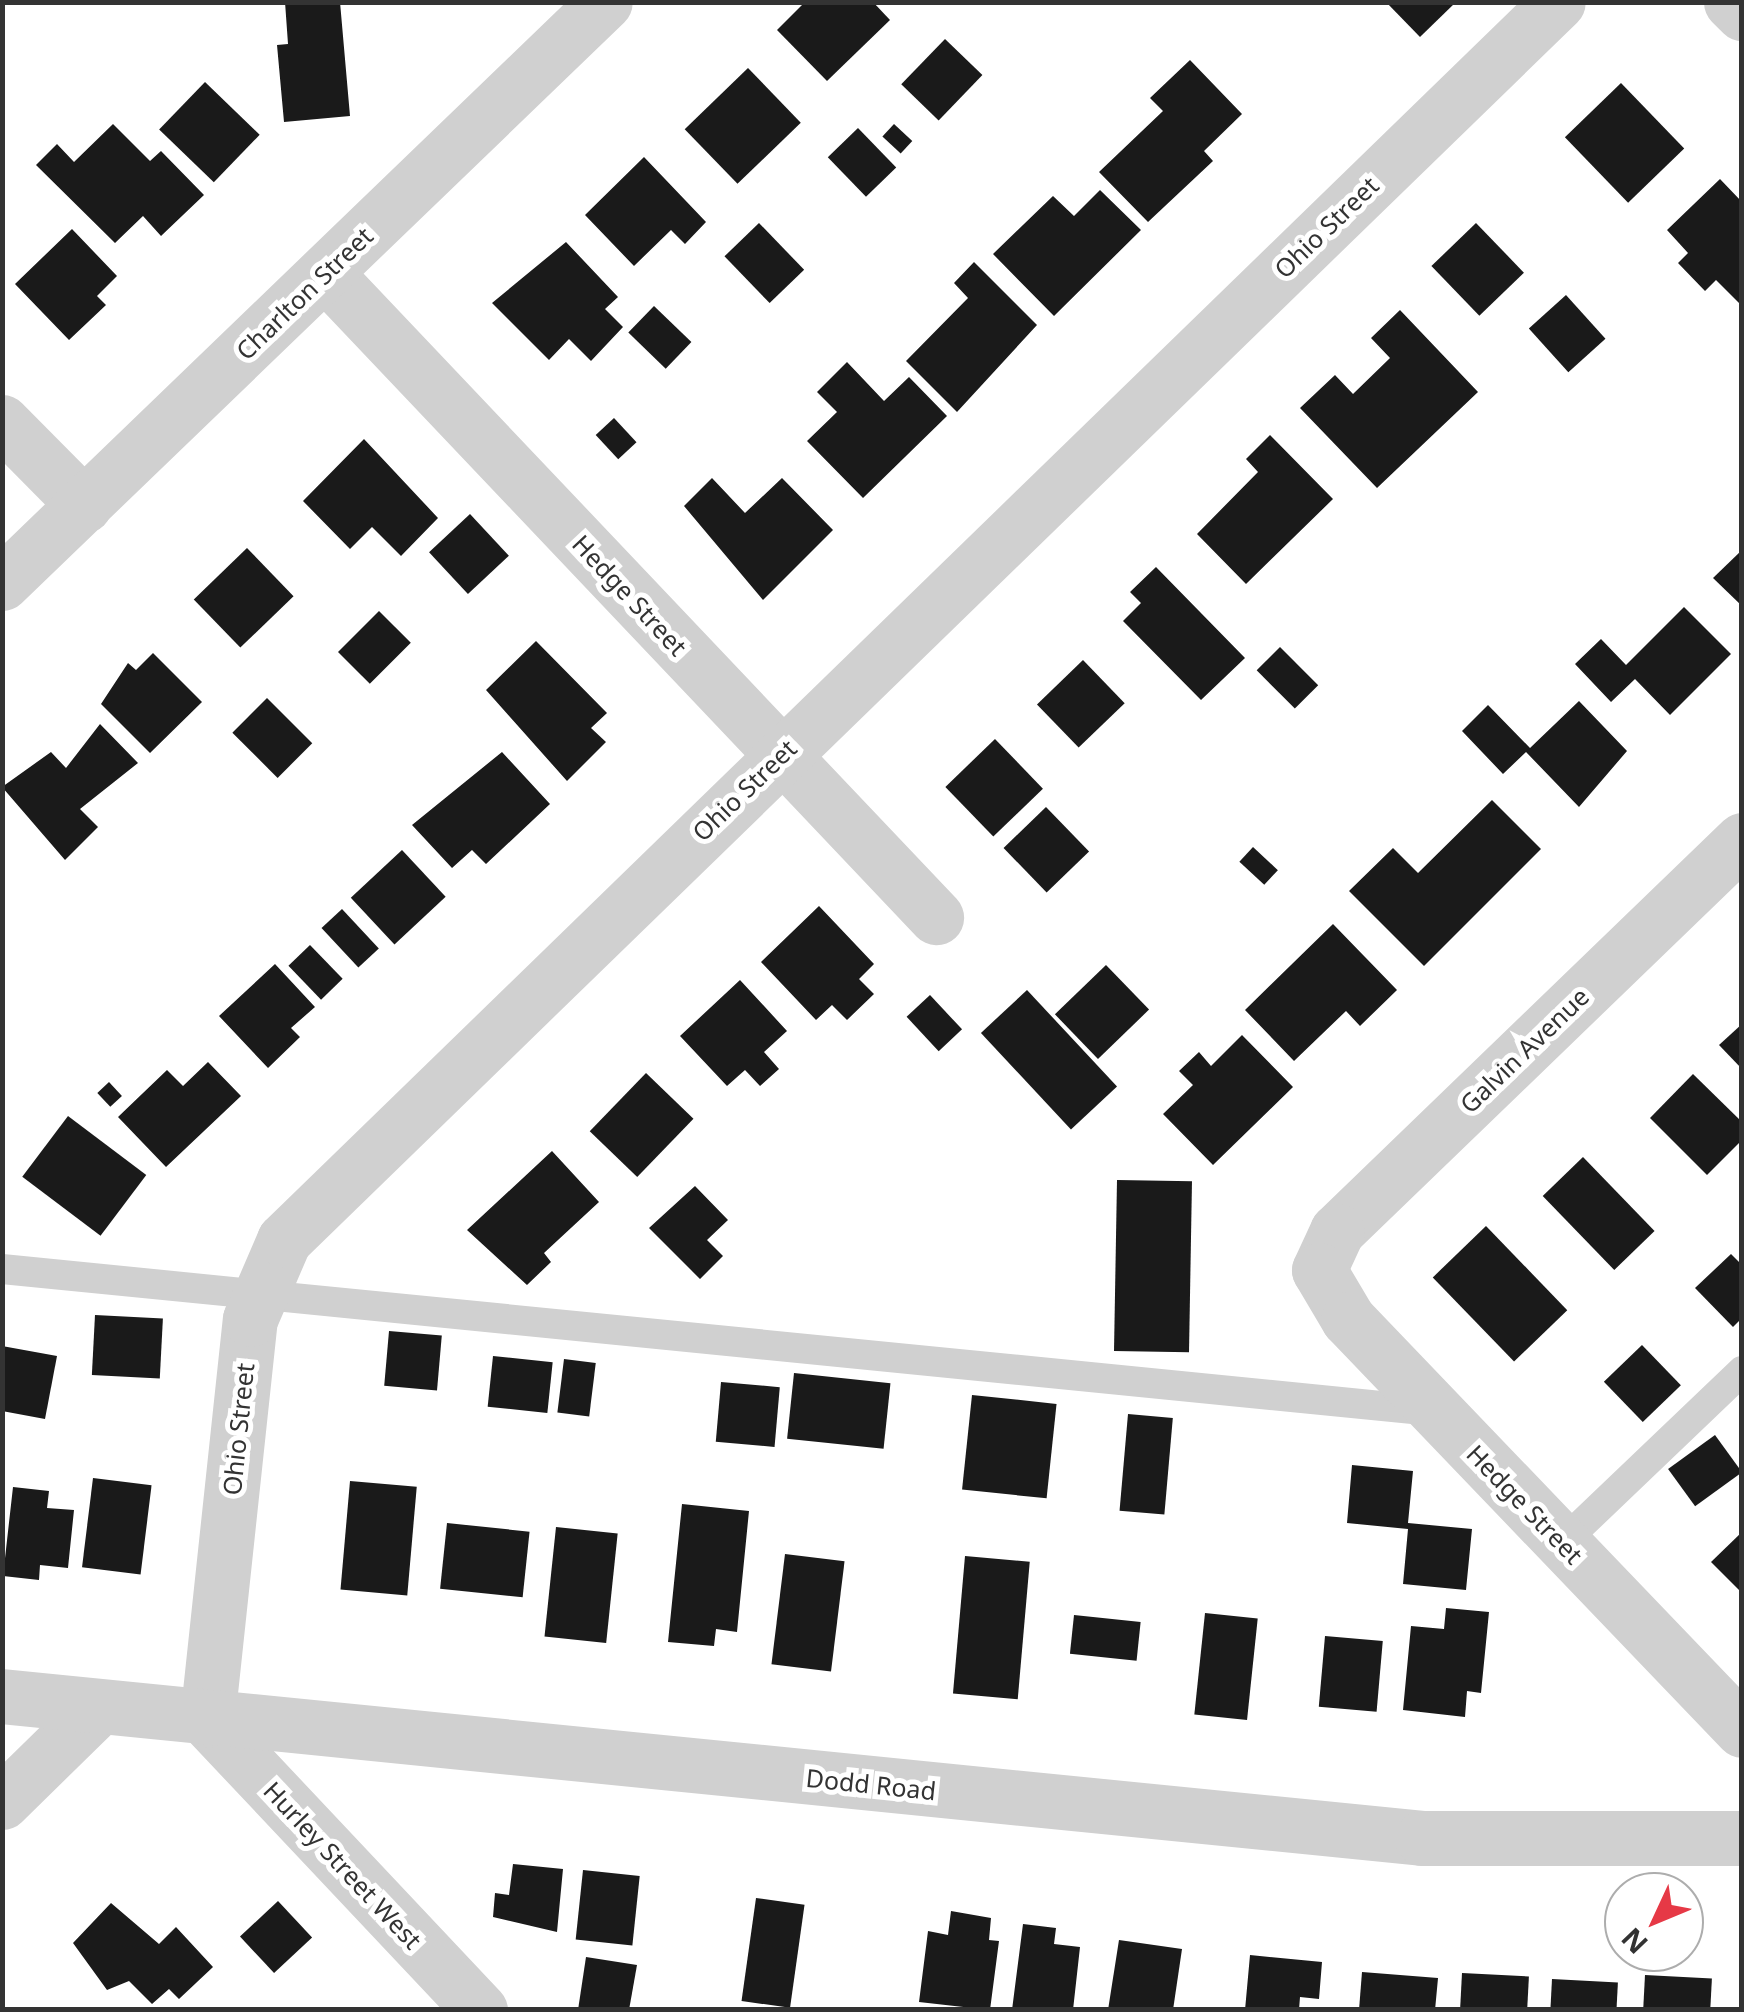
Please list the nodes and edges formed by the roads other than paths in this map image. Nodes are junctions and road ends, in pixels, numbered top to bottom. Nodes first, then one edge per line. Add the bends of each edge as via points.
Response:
1 (1558, 2) edge
2 (1731, 2) edge
3 (592, 6) edge
4 (1742, 14) edge
5 (325, 273) junction
6 (2, 422) edge
7 (84, 505) junction
8 (2, 583) edge
9 (780, 754) junction
10 (1742, 840) edge
11 (936, 916) dead end
12 (2, 1268) edge
13 (1319, 1270) joint
14 (260, 1295) junction
15 (1742, 1370) edge
16 (1436, 1411) junction
17 (1562, 1543) junction
18 (2, 1696) edge
19 (99, 1707) junction
20 (207, 1720) junction
21 (1742, 1730) edge
22 (2, 1802) edge
23 (1742, 1838) edge
24 (480, 2010) edge

1 - 9 street, Ohio Street
2 - 4 street
3 - 5 street, Charlton Street
5 - 7 street, Charlton Street
5 - 9 street, Hedge Street
6 - 7 street
7 - 8 street, Charlton Street
9 - 11 street, Hedge Street
9 - 14 street, Ohio Street via 343,1178 284,1240
10 - 13 street, Galvin Avenue via 1337,1231
12 - 14 lane
13 - 16 street, Hedge Street via 1348,1318
14 - 16 lane
14 - 20 street, Ohio Street via 250,1319
15 - 17 lane
16 - 17 street, Hedge Street
17 - 21 street, Hedge Street
18 - 19 street, Dodd Road
19 - 20 street, Dodd Road
19 - 22 street
20 - 23 street, Dodd Road via 1422,1838
20 - 24 street, Hurley Street West

